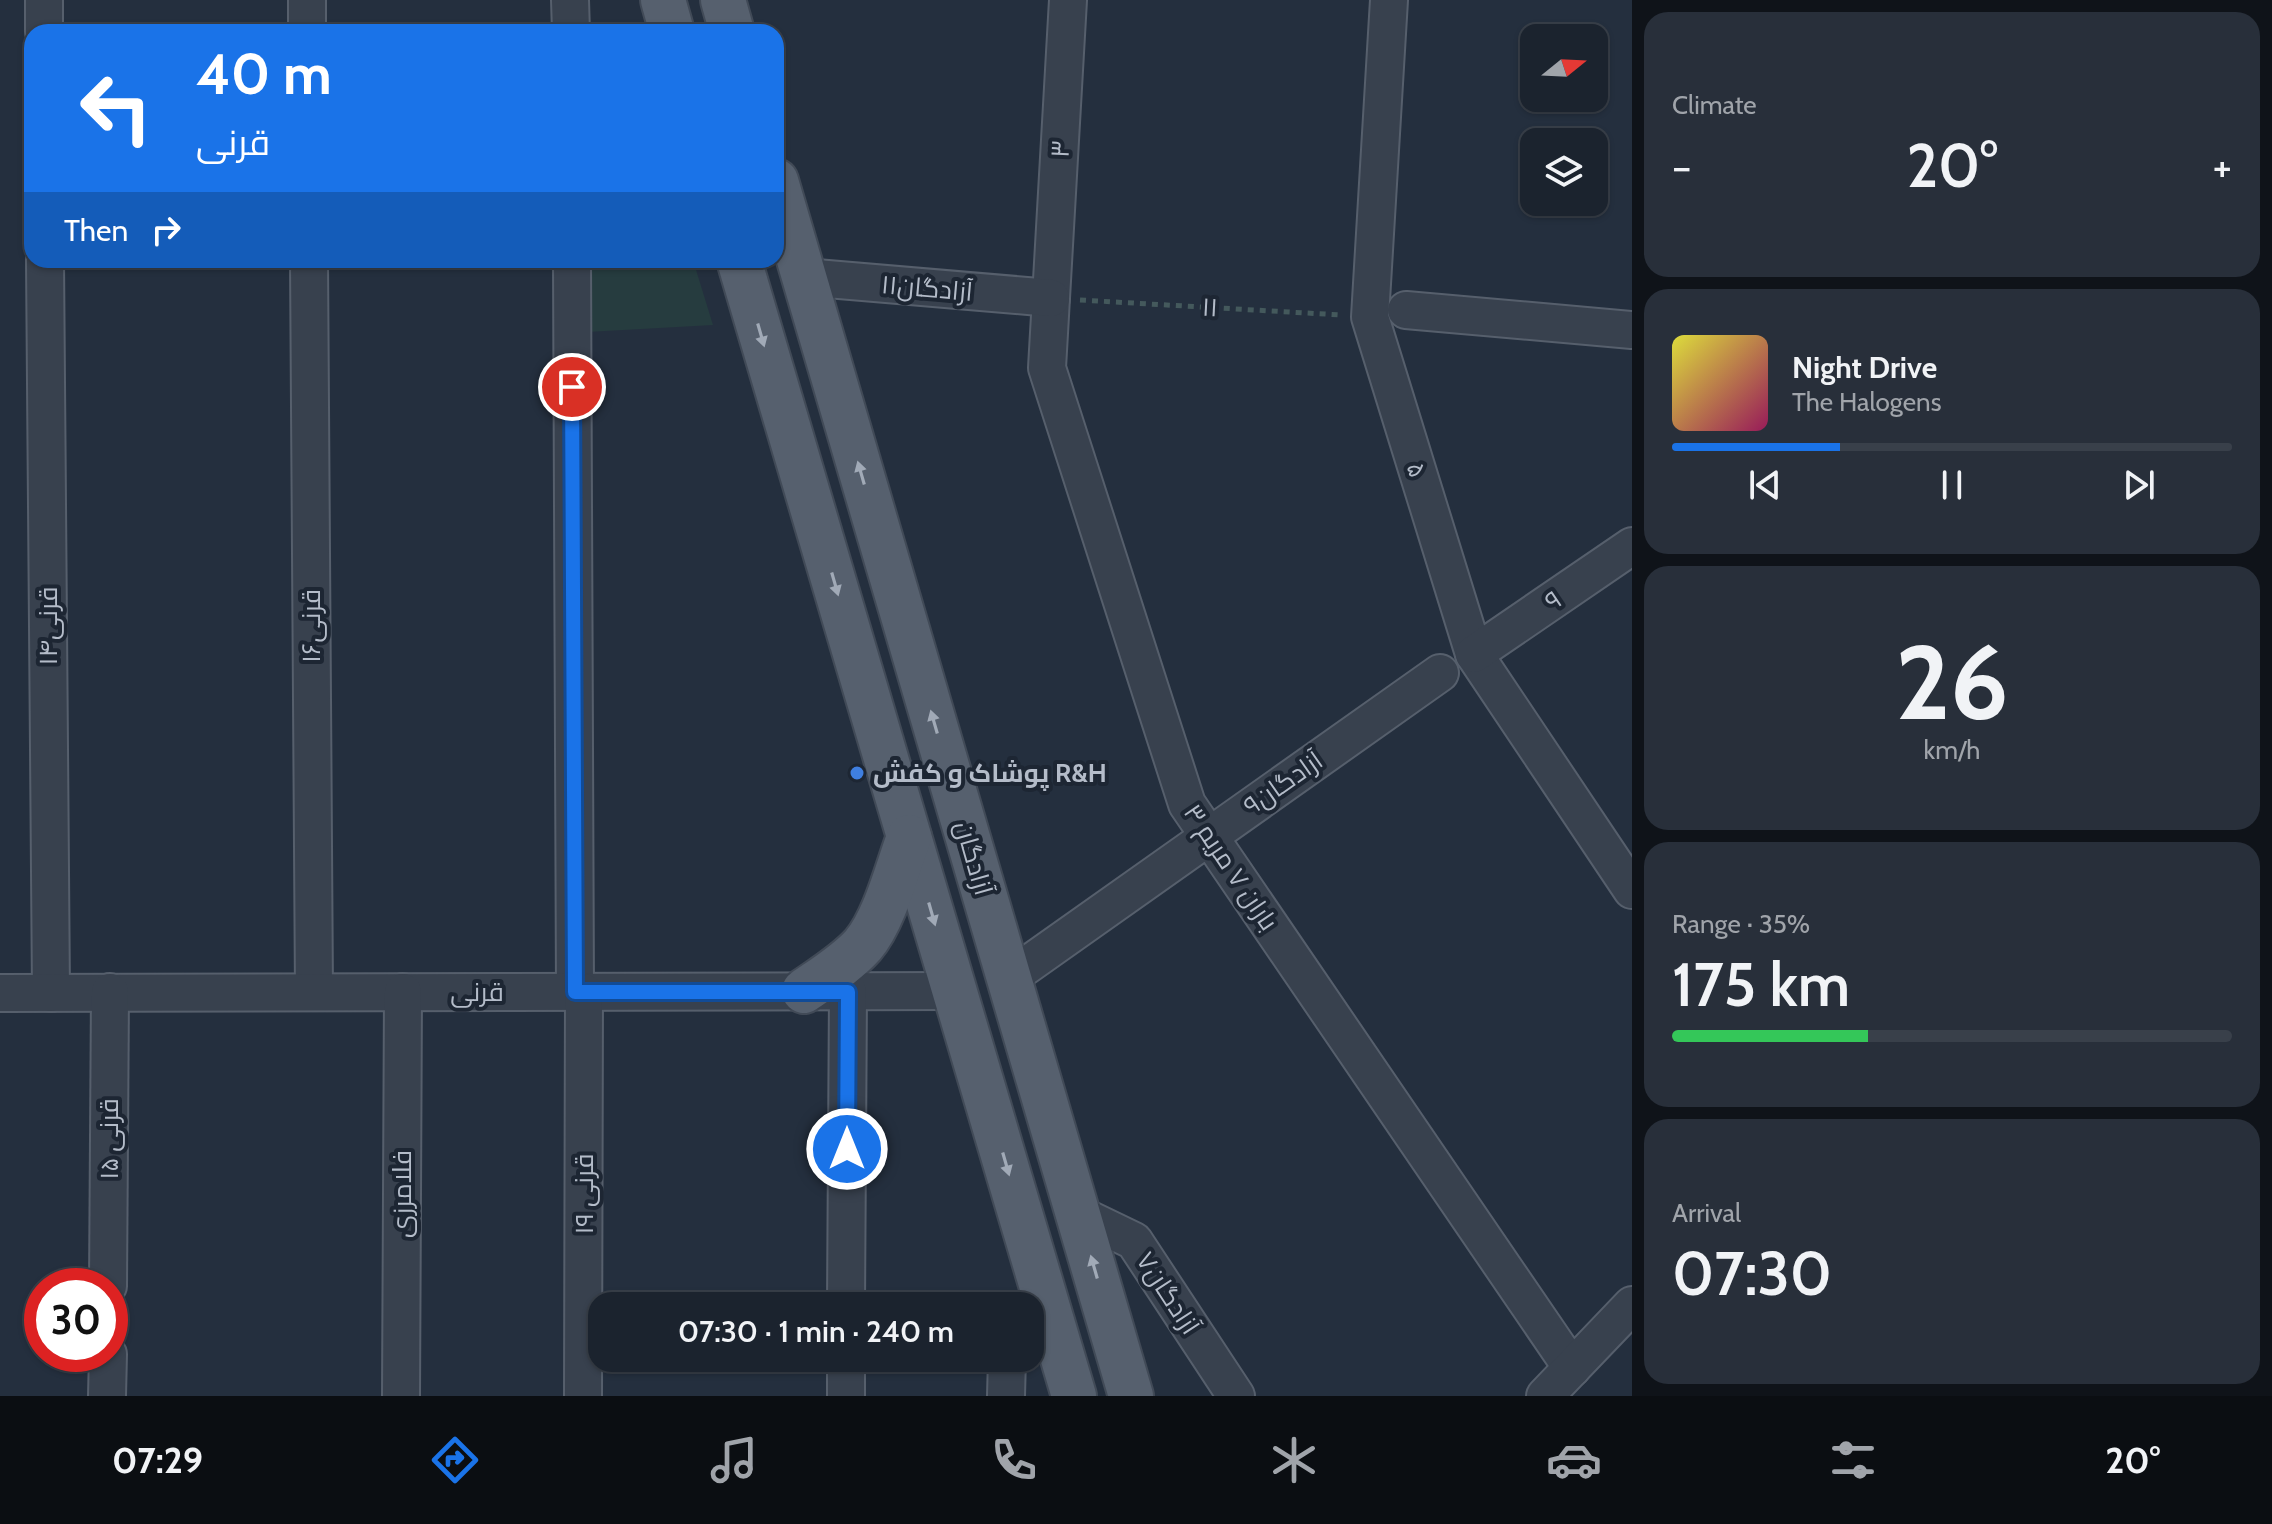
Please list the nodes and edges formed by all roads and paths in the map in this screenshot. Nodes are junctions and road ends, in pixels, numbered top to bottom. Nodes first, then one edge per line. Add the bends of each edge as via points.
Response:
1 (44, 0) edge
2 (307, 0) edge
3 (570, 0) edge
4 (663, 0) edge
5 (723, 0) edge
6 (1068, 0) edge
7 (1389, 0) edge
8 (44, 24) edge
9 (307, 24) edge
10 (571, 24) edge
11 (670, 24) edge
12 (730, 24) edge
13 (784, 208) edge
14 (45, 268) edge
15 (309, 268) edge
16 (572, 268) edge
17 (741, 268) edge
18 (804, 277) junction
19 (1051, 298) junction
20 (1406, 310) dead end
21 (1370, 317) junction
22 (1632, 330) edge
23 (1632, 546) edge
24 (1474, 654) junction
25 (1440, 673) dead end
26 (1208, 835) junction
27 (909, 837) junction
28 (1632, 890) edge
29 (1009, 978) junction
30 (804, 991) junction
31 (955, 991) junction
32 (110, 992) junction
33 (314, 992) junction
34 (403, 992) junction
35 (580, 992) junction
36 (848, 992) junction
37 (0, 993) edge
38 (51, 993) junction
39 (1078, 1214) junction
40 (108, 1268) edge
41 (846, 1292) edge
42 (1632, 1305) edge
43 (1110, 1323) junction
44 (1058, 1339) junction
45 (1572, 1368) junction
46 (108, 1372) edge
47 (846, 1372) edge
48 (1007, 1372) edge
49 (107, 1396) edge
50 (401, 1396) edge
51 (583, 1396) edge
52 (846, 1396) edge
53 (1006, 1396) edge
54 (1074, 1396) edge
55 (1131, 1396) edge
56 (1236, 1396) edge
57 (1545, 1396) edge

1 - 8 street
2 - 9 street
3 - 10 street
4 - 11 main road
5 - 12 main road
6 - 19 street, ۳
7 - 21 street, ۵
13 - 18 main road, آزادگان
14 - 38 street, قرنی۱۴
15 - 33 street, قرنی۱۶
16 - 35 street, قرنی ۱۹
17 -> 27 main road
18 - 19 street, آزادگان۱۱
29 -> 18 main road, آزادگان
19 - 21 path, ۱۱
19 - 26 street, باران ۷ مریم ۳ via 1047,368 1187,804
20 - 22 street
21 - 24 street, ۵
23 - 24 street, ۹
24 - 28 street, ۵
25 - 26 street, آزادگان۹
26 - 29 street, آزادگان۹
26 - 45 street, باران ۷ مریم ۳
27 - 30 main road via 865,943
27 -> 31 main road
29 - 39 main road, آزادگان
30 - 35 street, قرنی
30 - 36 street, قرنی
31 - 36 street, قرنی
31 -> 44 main road
32 - 33 street, قرنی
32 - 38 street, قرنی
32 - 40 street, قرنی ۱۵
33 - 34 street, قرنی
34 - 35 street, قرنی
34 - 50 street, فلامرزی
35 - 51 street, قرنی ۱۹
36 - 41 street
37 - 38 street, قرنی
43 -> 39 main road, آزادگان
39 - 56 street, آزادگان۷ via 1134,1241
42 - 45 street
43 - 44 main road
43 - 55 main road, آزادگان
44 - 54 main road
45 - 57 street
46 - 49 street
47 - 52 street
48 - 53 street

